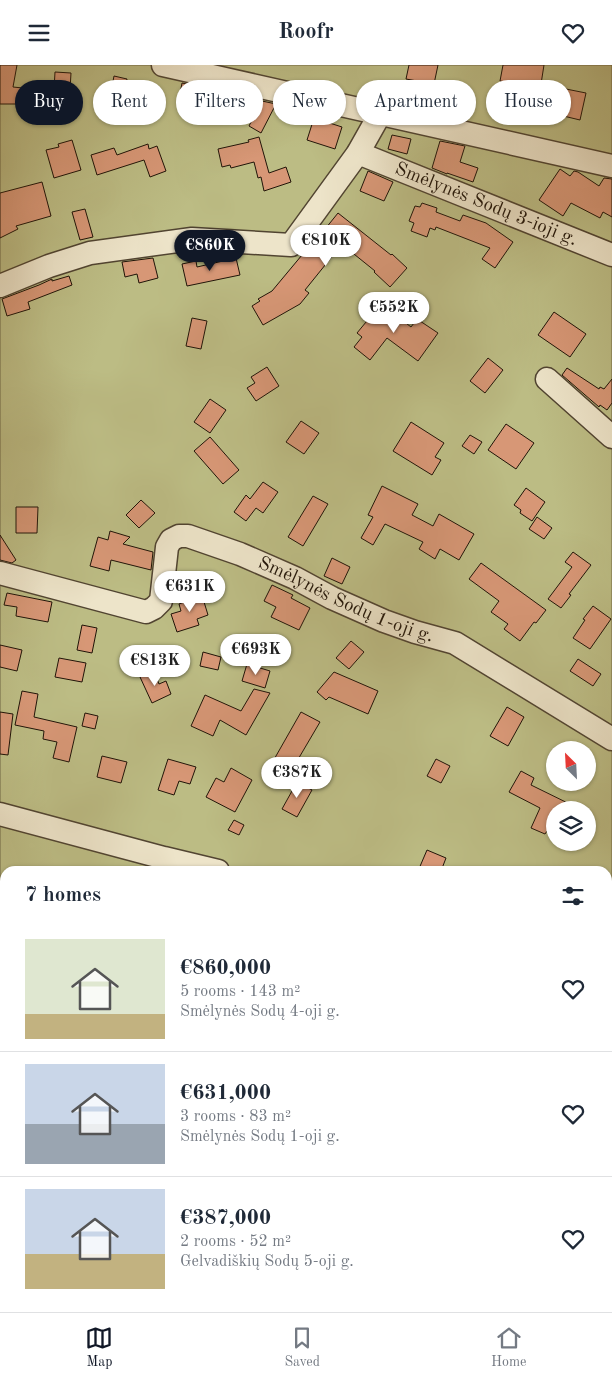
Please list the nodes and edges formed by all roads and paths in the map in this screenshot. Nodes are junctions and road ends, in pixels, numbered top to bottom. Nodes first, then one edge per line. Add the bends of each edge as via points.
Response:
1 (163, 65) edge
2 (356, 109) edge
3 (374, 125) edge
4 (429, 125) edge
5 (358, 153) junction
6 (612, 166) edge
7 (612, 255) edge
8 (0, 285) edge
9 (547, 379) dead end
10 (612, 437) edge
11 (0, 573) edge
12 (612, 739) edge
13 (0, 814) edge
14 (197, 866) edge

1 - 2 street
3 - 5 street
4 - 6 street
5 - 7 street, Smėlynės Sodų 3-ioji g.
5 - 8 street via 291,245 192,239 90,253
9 - 10 street
11 - 12 street, Smėlynės Sodų 1-oji g. via 146,611 161,601 170,540 188,536 240,554 384,621 455,643
13 - 14 street

